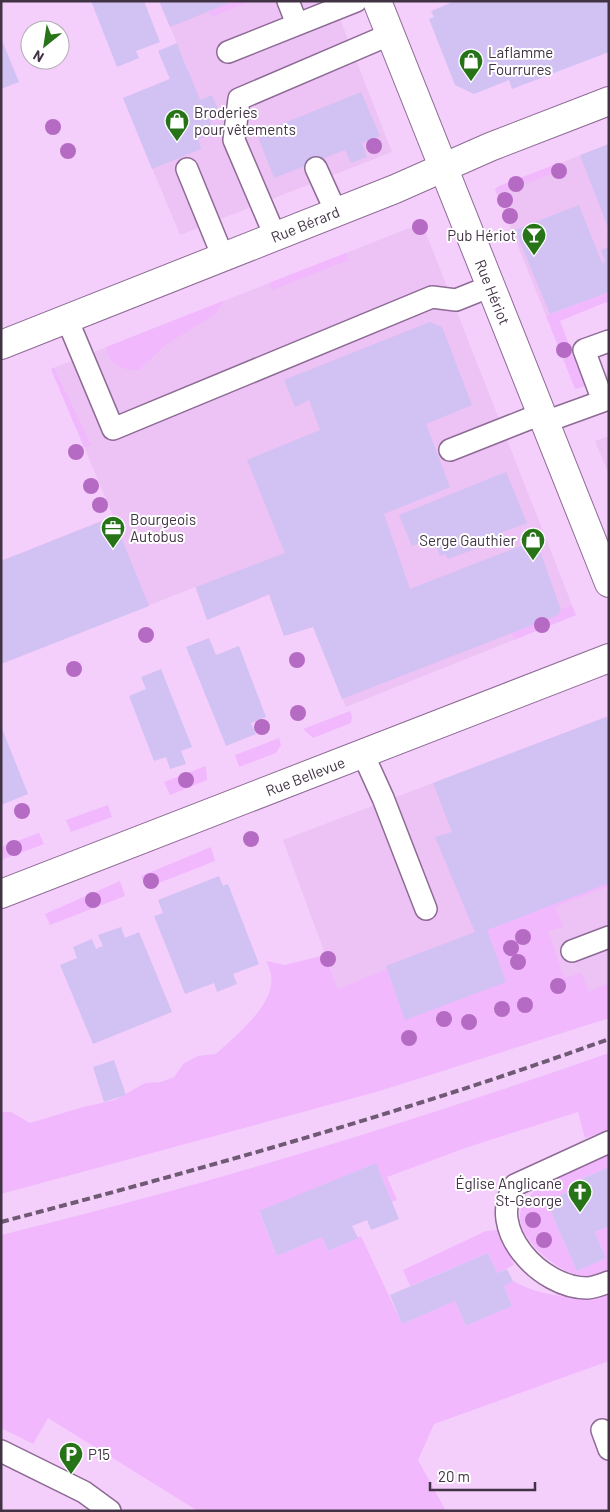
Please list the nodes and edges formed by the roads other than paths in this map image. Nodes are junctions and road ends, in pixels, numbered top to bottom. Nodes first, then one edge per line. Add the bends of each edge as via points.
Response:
1 (288, 1) edge
2 (356, 1) edge
3 (377, 1) edge
4 (297, 24) junction
5 (391, 34) junction
6 (228, 52) dead end
7 (609, 101) edge
8 (316, 168) dead end
9 (443, 168) junction
10 (187, 169) dead end
11 (336, 212) junction
12 (275, 236) junction
13 (223, 257) junction
14 (491, 286) junction
15 (67, 319) junction
16 (609, 341) edge
17 (1, 345) edge
18 (606, 400) edge
19 (543, 418) junction
20 (450, 450) dead end
21 (609, 583) edge
22 (609, 658) edge
23 (363, 754) junction
24 (1, 894) edge
25 (426, 909) dead end
26 (609, 937) edge
27 (572, 951) dead end
28 (609, 1142) edge
29 (609, 1282) edge
30 (1, 1451) edge
31 (110, 1511) edge

1 - 4 lane
2 - 4 lane
3 - 5 street, Rue Hériot
4 - 6 lane
5 - 9 street, Rue Hériot
5 - 12 lane via 239,100 234,140
7 - 9 street, Rue Bérard
8 - 11 lane
9 - 11 street, Rue Bérard
9 - 14 street, Rue Hériot
10 - 13 lane
11 - 12 street, Rue Bérard
12 - 13 street, Rue Bérard
13 - 15 street, Rue Bérard
14 - 15 lane via 456,300 432,297 113,429
14 - 19 street, Rue Hériot
15 - 17 street, Rue Bérard
16 - 18 lane via 584,350
18 - 19 lane
19 - 20 lane
19 - 21 street, Rue Hériot
22 - 23 street, Rue Bellevue
23 - 24 street, Rue Bellevue
23 - 25 lane
26 - 27 lane
28 - 29 lane via 515,1185 505,1210 507,1226 524,1256 541,1272 564,1284 587,1288
30 - 31 lane via 84,1492

